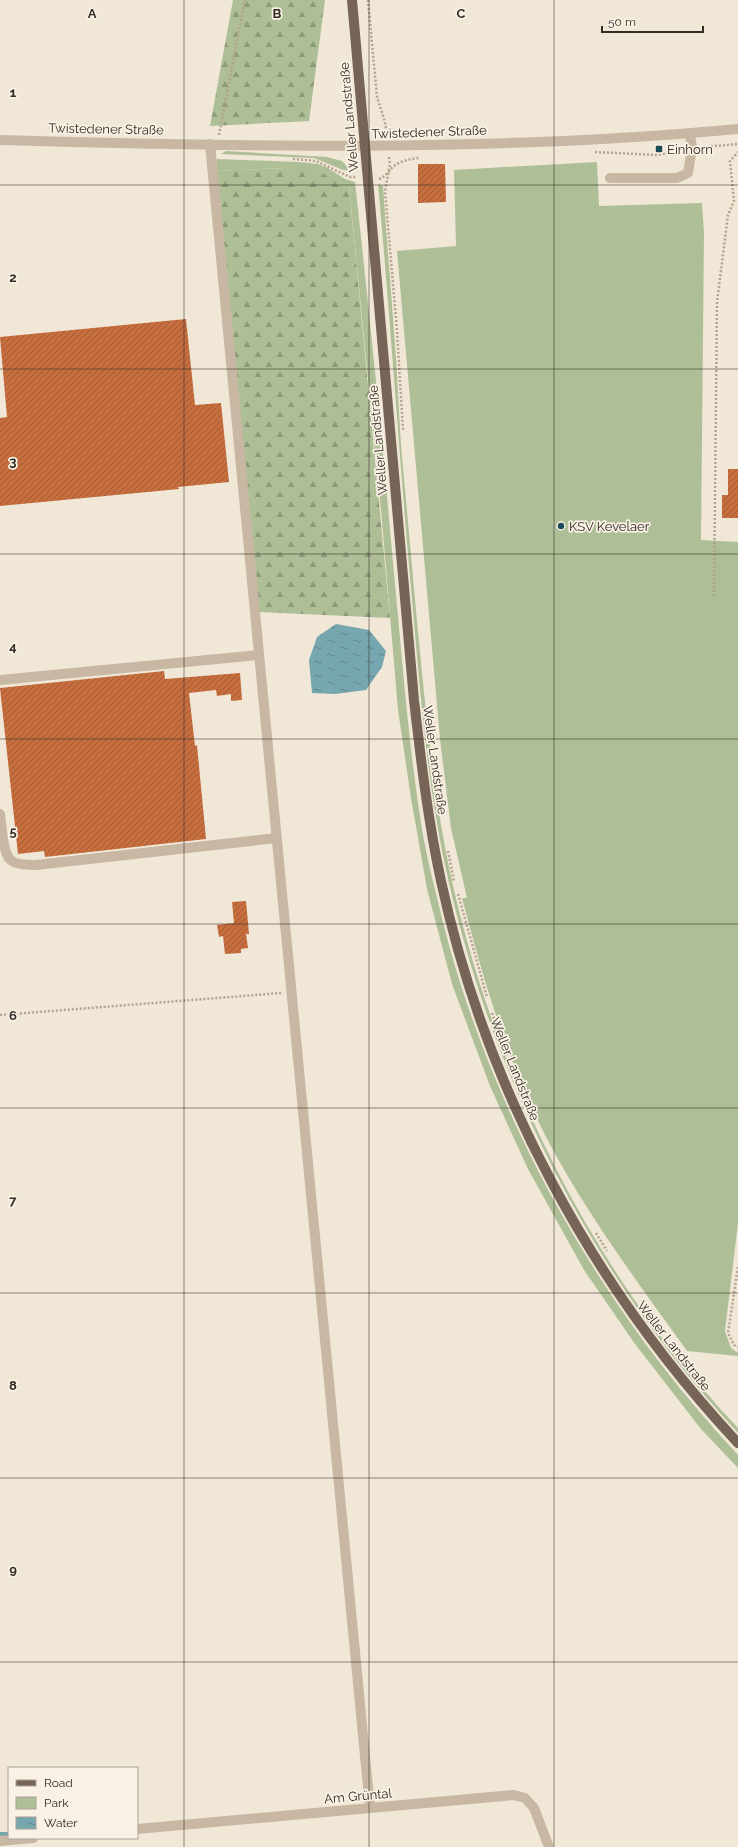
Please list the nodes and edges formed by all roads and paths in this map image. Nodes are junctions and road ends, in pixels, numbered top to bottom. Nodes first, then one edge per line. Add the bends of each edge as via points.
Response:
1 (245, 0) edge
2 (352, 0) edge
3 (368, 0) edge
4 (738, 129) edge
5 (690, 133) junction
6 (0, 140) edge
7 (214, 144) junction
8 (738, 144) edge
9 (388, 146) junction
10 (364, 147) junction
11 (692, 148) junction
12 (593, 152) dead end
13 (738, 152) edge
14 (425, 157) dead end
15 (286, 158) dead end
16 (388, 175) junction
17 (610, 178) dead end
18 (367, 179) junction
19 (403, 432) dead end
20 (714, 596) dead end
21 (259, 655) junction
22 (0, 680) edge
23 (0, 814) edge
24 (277, 838) junction
25 (447, 844) dead end
26 (454, 881) dead end
27 (456, 889) dead end
28 (293, 992) junction
29 (488, 1001) dead end
30 (491, 1008) dead end
31 (0, 1016) edge
32 (510, 1060) dead end
33 (522, 1089) dead end
34 (531, 1110) dead end
35 (594, 1229) dead end
36 (610, 1255) dead end
37 (738, 1267) edge
38 (738, 1347) edge
39 (738, 1443) edge
40 (370, 1808) junction
41 (138, 1829) edge
42 (22, 1839) edge
43 (0, 1841) edge
44 (549, 1847) edge

1 - 7 path
2 - 10 main road, Weller Landstraße
3 - 9 path via 377,97 385,122
4 - 5 street, Twistedener Straße
5 - 9 street, Twistedener Straße
5 - 11 street
6 - 7 street, Twistedener Straße
7 - 10 street, Twistedener Straße
7 - 21 street
8 - 11 path
9 - 10 street, Twistedener Straße
9 - 16 path
10 - 18 main road, Weller Landstraße
11 - 12 path via 656,155
11 - 17 street via 688,173 677,178
13 - 20 path via 730,161 734,201 728,216 717,302
14 - 16 path via 399,162
15 - 18 path via 316,161 350,177
16 - 18 path via 380,179
16 - 19 path via 385,191 398,331
18 - 39 main road, Weller Landstraße via 424,790 442,886 465,971 517,1110 570,1215 622,1299 649,1336 709,1412
21 - 22 street
21 - 24 street
23 - 24 street via 6,855 11,861 20,864 36,865
24 - 28 street
25 - 26 path
27 - 29 path
28 - 31 path
28 - 40 street
30 - 32 path
33 - 34 path
35 - 36 path
37 - 38 path via 728,1333 734,1345
40 - 41 street, Am Grüntal
40 - 44 street, Am Grüntal via 514,1795 525,1798 534,1808
42 - 43 street

